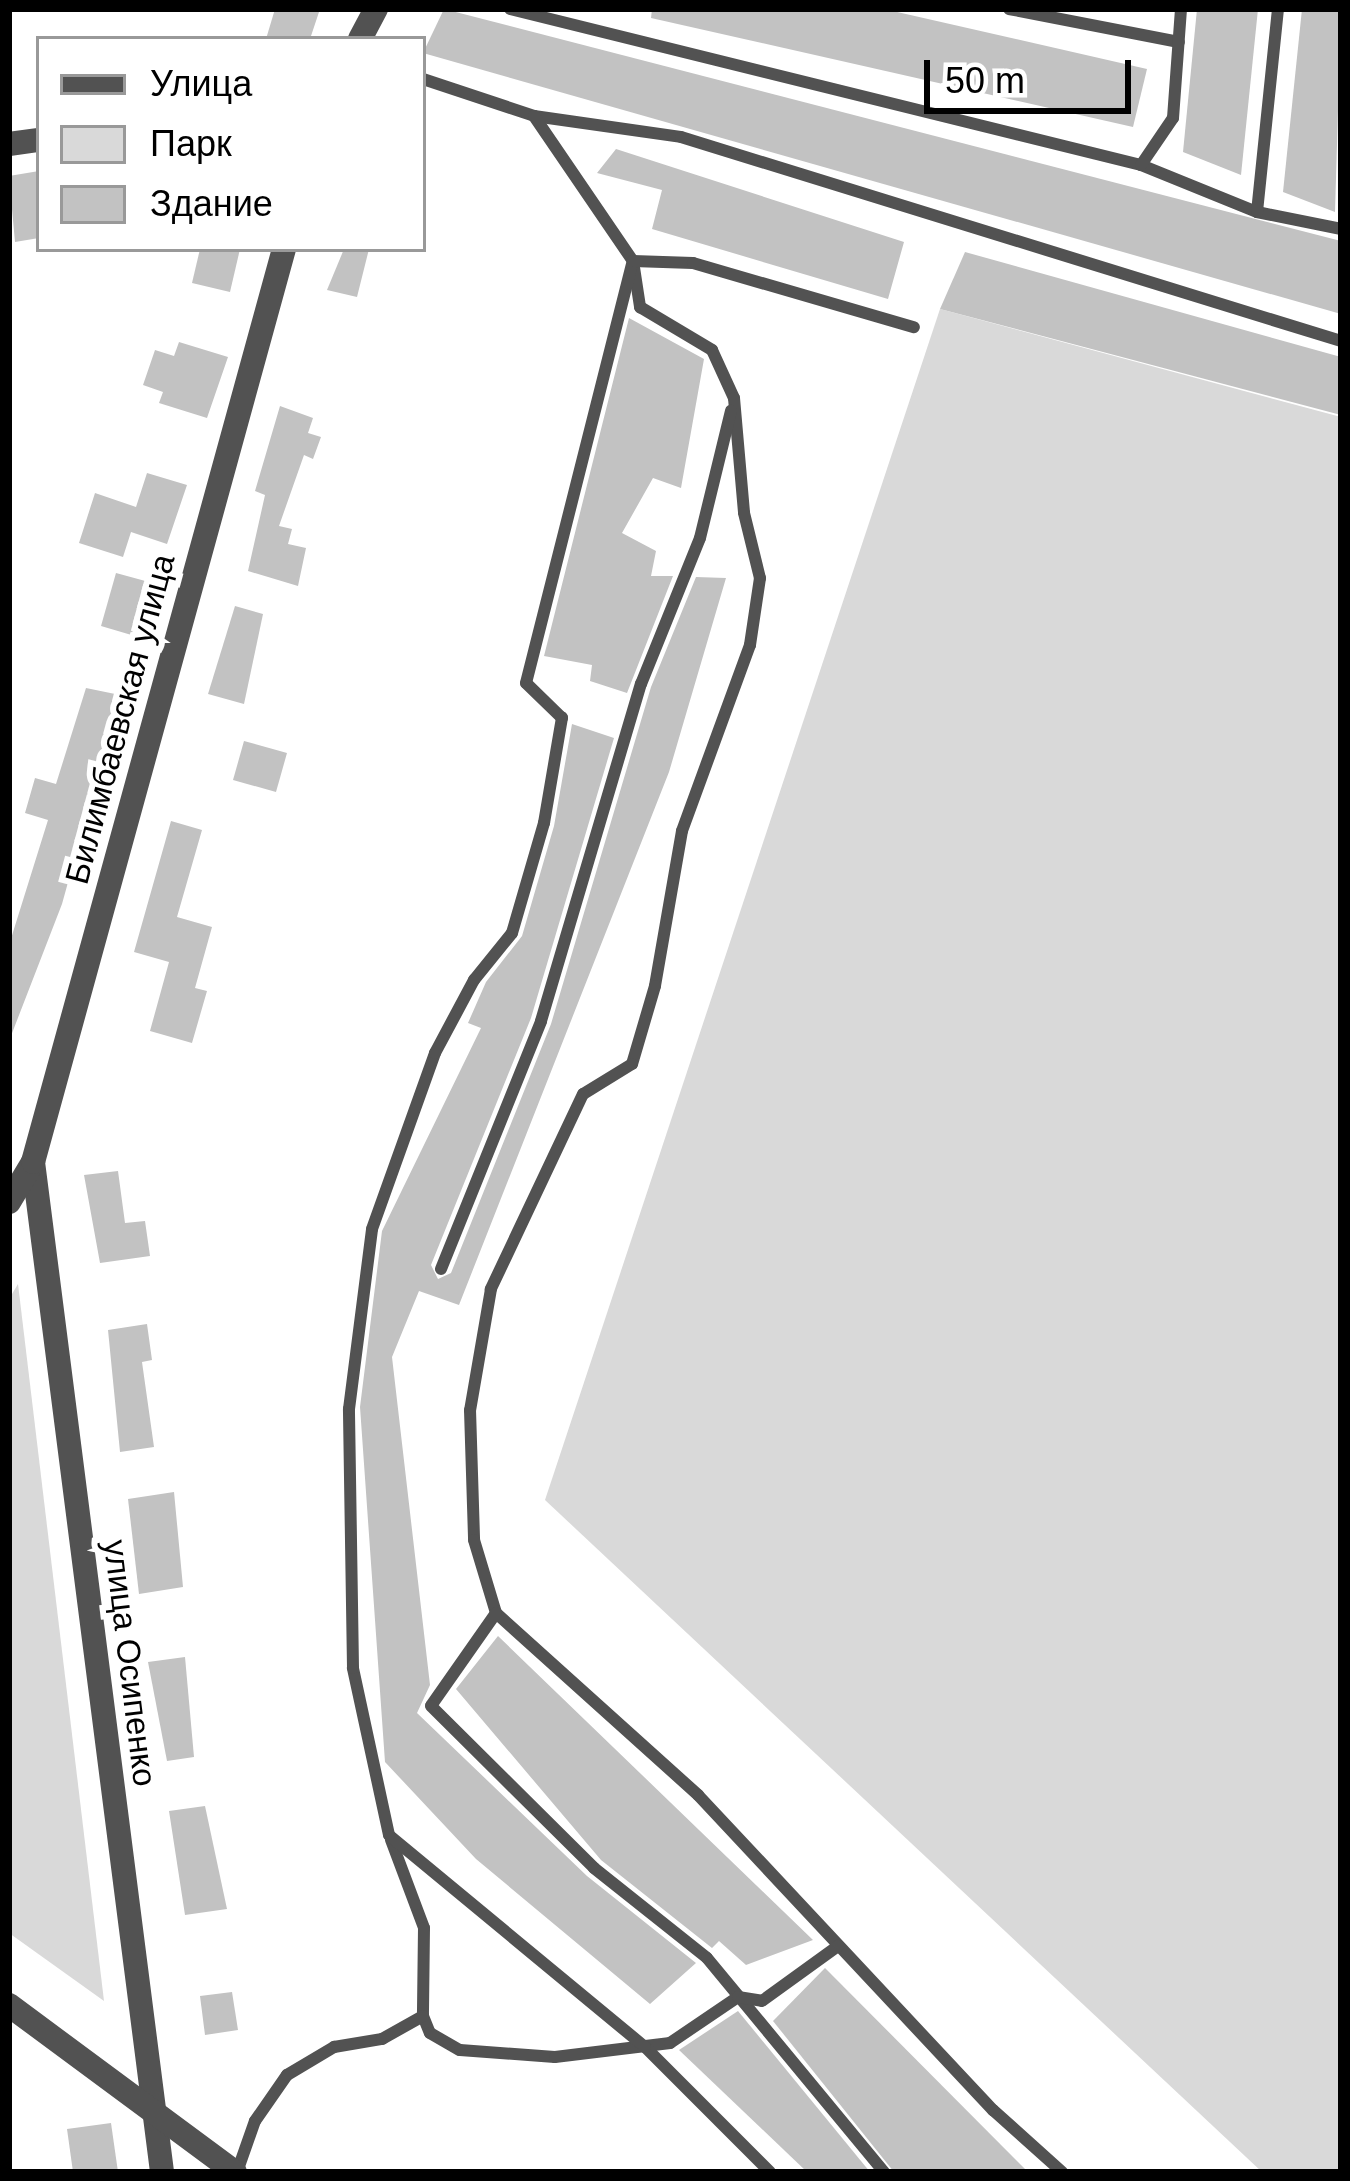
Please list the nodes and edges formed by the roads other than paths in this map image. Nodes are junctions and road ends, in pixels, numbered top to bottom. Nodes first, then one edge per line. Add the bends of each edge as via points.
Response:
1 (510, 9) edge
2 (1009, 9) edge
3 (1181, 9) edge
4 (1278, 9) edge
5 (379, 10) edge
6 (362, 36) edge
7 (1179, 42) junction
8 (426, 80) edge
9 (534, 116) junction
10 (1141, 165) junction
11 (1258, 212) junction
12 (1341, 229) edge
13 (283, 252) edge
14 (633, 261) junction
15 (914, 327) dead end
16 (1341, 341) edge
17 (734, 398) junction
18 (34, 1162) junction
19 (9, 1202) edge
20 (441, 1269) dead end
21 (496, 1613) junction
22 (389, 1834) junction
23 (838, 1946) junction
24 (738, 1997) junction
25 (9, 2006) edge
26 (423, 2016) junction
27 (645, 2047) junction
28 (154, 2112) junction
29 (162, 2172) edge
30 (236, 2172) edge
31 (770, 2172) edge
32 (884, 2172) edge
33 (1062, 2172) edge

1 - 10 lane
2 - 7 lane
3 - 7 lane
4 - 11 lane
5 - 6 street
7 - 10 lane via 1173,118
8 - 9 lane
9 - 14 lane
9 - 16 lane via 681,137
10 - 11 lane
11 - 12 lane
13 - 18 street, Билимбаевская улица
14 - 15 lane via 693,263
14 - 17 lane via 640,307 712,350
14 - 22 lane via 526,683 562,718 544,823 512,933 474,980 434,1053 371,1228 349,1409 353,1668
17 - 20 lane via 700,538 641,684 541,1021
17 - 21 lane via 744,513 760,578 750,645 682,831 655,986 632,1064 583,1094 491,1289 470,1410 474,1540
18 - 19 street, Билимбаевская улица
18 - 28 street, улица Осипенко
21 - 23 lane via 698,1795
21 - 24 lane via 431,1706 594,1868 707,1958
22 - 26 lane via 424,1928
22 - 27 lane
23 - 24 lane via 762,2001
23 - 33 lane
24 - 27 lane via 670,2043
24 - 32 lane
25 - 28 street
26 - 27 lane via 430,2033 460,2050 502,2056
26 - 30 lane via 382,2038 334,2047 287,2075 255,2121
27 - 31 lane
28 - 29 street, улица Осипенко
28 - 30 street

